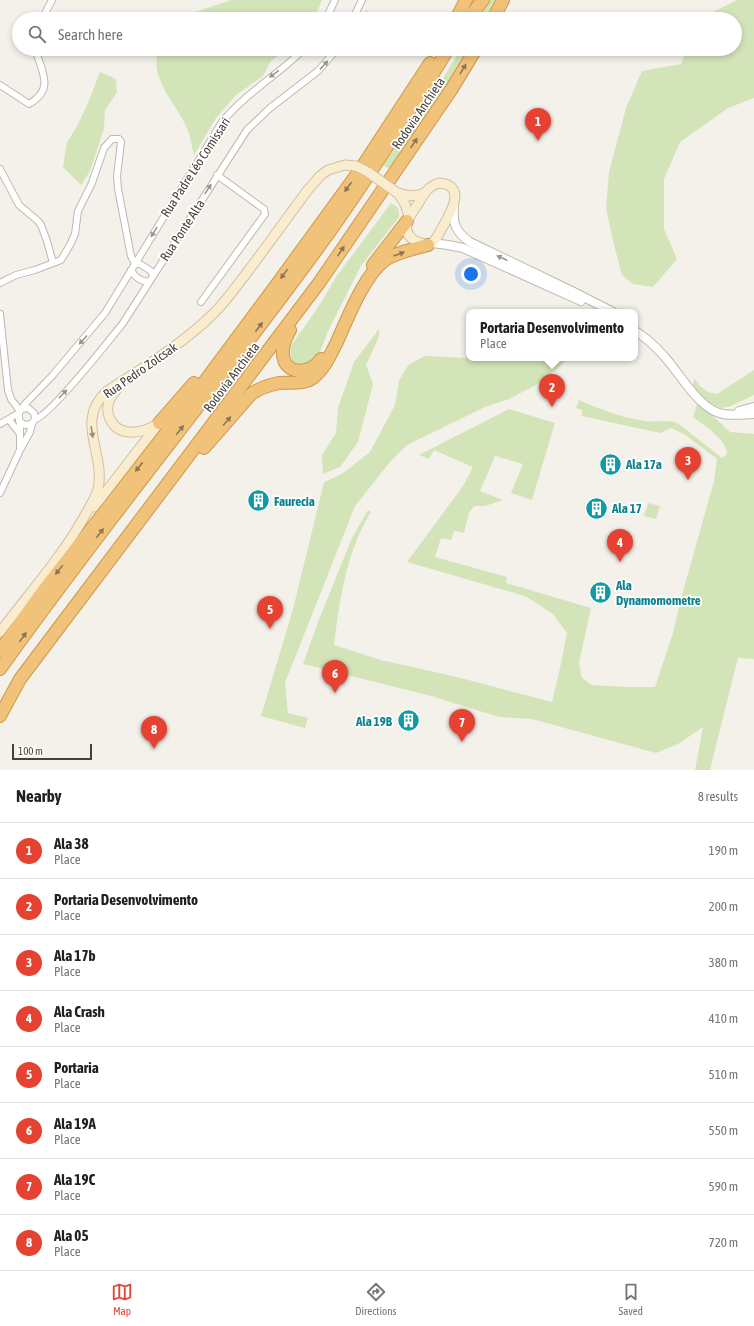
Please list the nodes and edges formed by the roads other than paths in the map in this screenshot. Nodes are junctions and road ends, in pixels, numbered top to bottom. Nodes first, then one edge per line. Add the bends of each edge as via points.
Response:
1 (52, 0) edge
2 (335, 0) edge
3 (362, 0) edge
4 (460, 0) edge
5 (466, 0) edge
6 (475, 0) edge
7 (483, 0) edge
8 (503, 0) edge
9 (46, 12) edge
10 (329, 12) edge
11 (356, 12) edge
12 (454, 12) edge
13 (460, 12) edge
14 (469, 12) edge
15 (472, 12) edge
16 (497, 12) edge
17 (37, 56) edge
18 (296, 56) edge
19 (331, 56) edge
20 (434, 56) edge
21 (444, 56) edge
22 (472, 56) edge
23 (0, 85) edge
24 (0, 169) edge
25 (217, 175) junction
26 (397, 193) junction
27 (424, 193) junction
28 (454, 208) junction
29 (407, 222) junction
30 (430, 244) junction
31 (52, 263) junction
32 (135, 264) junction
33 (131, 270) junction
34 (151, 278) junction
35 (0, 282) edge
36 (319, 283) junction
37 (272, 291) junction
38 (201, 302) dead end
39 (596, 309) edge
40 (607, 309) edge
41 (0, 314) edge
42 (638, 327) edge
43 (638, 333) edge
44 (125, 380) junction
45 (688, 385) junction
46 (754, 407) edge
47 (20, 411) junction
48 (754, 414) edge
49 (725, 415) junction
50 (33, 421) junction
51 (5, 422) edge
52 (20, 422) junction
53 (159, 423) junction
54 (20, 434) junction
55 (20, 450) junction
56 (0, 493) edge
57 (145, 512) junction
58 (73, 536) junction
59 (0, 632) edge
60 (0, 651) edge
61 (0, 669) edge
62 (0, 716) edge

1 - 9 street
2 - 10 street
3 - 11 street
4 - 12 highway
5 - 13 highway
6 - 14 highway
7 - 15 highway
8 - 16 highway
17 - 23 street via 45,80 45,89 39,98 29,104
18 -> 32 street, Rua Padre Léo Comissari via 245,98 222,122
25 -> 19 street, Rua Ponte Alta via 254,122 318,71
20 -> 37 highway, Rodovia Anchieta via 360,170
61 -> 21 highway, Rodovia Anchieta via 50,598 308,263 387,148
36 -> 22 highway, Rodovia Anchieta
24 - 31 street via 19,205 38,221 47,241
34 -> 25 street, Rua Ponte Alta
25 - 38 street via 264,209 264,214
26 - 27 main road via 412,196
26 - 29 main road via 405,204
26 - 44 main road, Rua Pedro Zolcsak, bridge via 356,166 328,170 307,192 222,304 179,343
27 - 28 main road via 434,184 447,185 454,192
27 - 29 main road
28 - 30 main road
40 -> 28 street via 470,242 455,226
29 - 30 main road via 409,234 414,240
29 - 36 highway via 368,271 319,362 314,367 299,371 292,369 282,356 284,342
30 - 39 street via 463,248
57 -> 30 highway via 251,394 259,388 271,385 306,381 321,370 361,292 377,267 392,256
31 - 32 street via 61,260 70,245 75,234 80,204 92,183 104,148 109,141 116,138 121,142 118,189 131,256
31 - 35 street
32 - 33 street, Rua Padre Léo Comissari
32 - 34 street via 140,264 151,271
33 - 34 street via 144,282
33 -> 47 street, Rua Padre Léo Comissari via 96,325
50 -> 34 street, Rua Ponte Alta via 47,411 105,347
36 - 57 highway, Rodovia Anchieta
37 - 53 highway
37 -> 60 highway, Rodovia Anchieta
41 - 47 street via 8,390
42 - 45 street via 665,349 682,370
43 - 45 street via 663,354
44 - 53 main road via 109,402 108,411 113,424 131,433 143,431
44 -> 58 main road, Rua Pedro Zolcsak via 98,399 94,408 91,427 99,470 98,488
45 - 49 street via 704,405
46 - 49 street
47 - 50 street via 30,409 34,413
47 - 51 street, Rua Padre Léo Comissari
47 - 52 street
48 - 49 street
50 - 52 street via 24,425
50 - 55 street, Rua Ponte Alta
51 - 52 street
51 - 54 street
52 - 54 street, Rua Ponte Alta
53 - 58 main road
54 - 55 street, Rua Ponte Alta
55 - 56 street, Rua Ponte Alta
57 - 62 highway, Rodovia Anchieta via 20,679
58 - 59 main road, Rua Pedro Zolcsak

